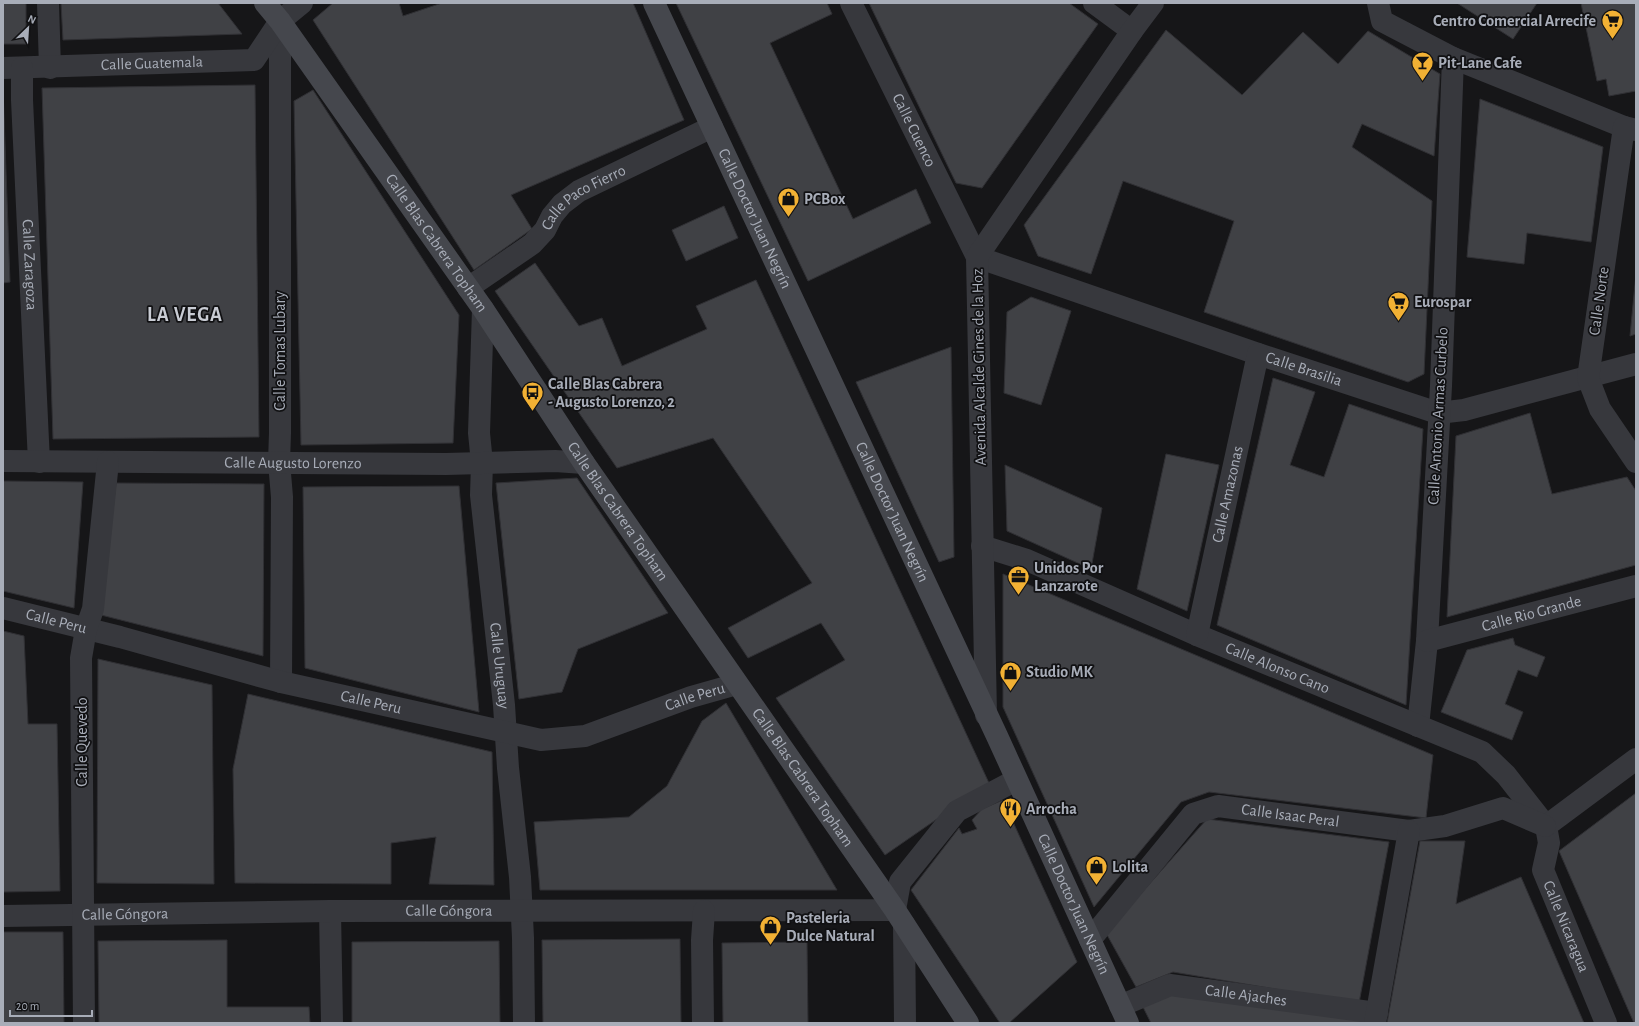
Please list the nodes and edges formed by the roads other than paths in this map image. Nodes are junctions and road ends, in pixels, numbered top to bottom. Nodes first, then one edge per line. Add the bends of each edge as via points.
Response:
1 (48, 3) edge
2 (264, 3) edge
3 (302, 3) edge
4 (654, 3) edge
5 (851, 3) edge
6 (1094, 3) edge
7 (1153, 3) edge
8 (1378, 3) edge
9 (280, 21) junction
10 (1132, 31) junction
11 (1454, 58) junction
12 (12, 68) edge
13 (50, 68) junction
14 (712, 127) junction
15 (1630, 128) edge
16 (977, 257) junction
17 (468, 288) junction
18 (483, 309) junction
19 (1258, 354) junction
20 (1636, 364) edge
21 (1588, 378) junction
22 (1438, 413) junction
23 (3, 461) edge
24 (39, 462) junction
25 (108, 462) junction
26 (279, 462) junction
27 (1636, 462) edge
28 (482, 463) junction
29 (584, 463) junction
30 (982, 546) junction
31 (1636, 586) edge
32 (3, 608) edge
33 (86, 629) junction
34 (1197, 635) junction
35 (1426, 641) junction
36 (281, 682) junction
37 (737, 684) junction
38 (986, 715) junction
39 (1418, 726) junction
40 (506, 733) junction
41 (1636, 759) edge
42 (1016, 780) junction
43 (1546, 826) junction
44 (1409, 831) junction
45 (330, 911) junction
46 (704, 911) junction
47 (522, 912) junction
48 (84, 915) junction
49 (3, 916) edge
50 (899, 917) junction
51 (1090, 940) junction
52 (1124, 1014) edge
53 (1376, 1018) edge
54 (84, 1023) edge
55 (332, 1023) edge
56 (524, 1023) edge
57 (703, 1023) edge
58 (905, 1023) edge
59 (968, 1023) edge
60 (1606, 1023) edge

1 - 13 street
2 - 9 main road, Calle Blas Cabrera Topham
3 - 9 street
4 - 14 main road, Calle Doctor Juan Negrín
5 - 16 street, Calle Cuenco
6 - 10 street
7 - 10 street, Avenida Alcalde Gines de la Hoz
8 - 11 street via 1382,21
9 - 13 street, Calle Guatemala via 254,60
9 - 17 main road, Calle Blas Cabrera Topham
9 - 26 street, Calle Tomas Lubary
10 - 16 street, Avenida Alcalde Gines de la Hoz
11 - 15 street
11 - 22 street, Calle Antonio Armas Curbelo
12 - 13 street, Calle Guatemala
12 - 24 street, Calle Zaragoza via 22,100
14 - 17 street, Calle Paco Fierro via 579,191 562,204 532,244
14 - 38 main road, Calle Doctor Juan Negrín
15 - 21 street, Calle Norte
16 - 19 street, Calle Brasilia
16 - 30 street, Avenida Alcalde Gines de la Hoz
17 - 18 main road, Calle Blas Cabrera Topham
18 - 28 street, Calle Uruguay via 479,433
18 - 29 main road, Calle Blas Cabrera Topham
19 - 22 street, Calle Brasilia
19 - 34 street, Calle Amazonas
20 - 21 street, Calle Brasilia
21 - 22 street, Calle Brasilia via 1464,410
21 - 27 street, Calle Norte via 1600,409
22 - 35 street, Calle Antonio Armas Curbelo
23 - 24 street, Calle Augusto Lorenzo
24 - 25 street, Calle Augusto Lorenzo
25 - 26 street, Calle Augusto Lorenzo
25 - 33 street, Calle Quevedo via 93,609
26 - 28 street, Calle Augusto Lorenzo
26 - 36 street, Calle Tomas Lubary via 282,505
28 - 29 street, Calle Augusto Lorenzo
28 - 40 street, Calle Uruguay via 481,495
29 - 37 main road, Calle Blas Cabrera Topham
30 - 34 street, Calle Alonso Cano via 1027,560
30 - 38 street, Avenida Alcalde Gines de la Hoz
31 - 35 street, Calle Rio Grande
32 - 33 street, Calle Peru
33 - 36 street, Calle Peru
33 - 48 street, Calle Quevedo via 81,658
34 - 39 street, Calle Alonso Cano
35 - 39 street, Calle Antonio Armas Curbelo
36 - 40 street, Calle Peru
37 - 40 street, Calle Peru via 691,697 585,736 541,740
37 - 50 main road, Calle Blas Cabrera Topham
38 - 42 main road, Calle Doctor Juan Negrín
39 - 43 street, Calle Alonso Cano via 1482,752 1506,775
40 - 47 street, Calle Uruguay
41 - 43 street
42 - 50 street via 957,811 900,882
42 - 51 main road, Calle Doctor Juan Negrín
43 - 44 street, Calle Isaac Peral via 1503,808 1445,826
43 - 60 street, Calle Nicaragua via 1549,842 1543,870
44 - 51 street, Calle Isaac Peral via 1218,806 1193,814
44 - 53 street
45 - 47 street, Calle Góngora
45 - 48 street, Calle Góngora
45 - 55 street
46 - 47 street, Calle Góngora
46 - 50 street, Calle Góngora
46 - 57 street
47 - 56 street, Calle Uruguay
48 - 49 street, Calle Góngora
48 - 54 street, Calle Quevedo
50 - 58 street
50 - 59 main road, Calle Blas Cabrera Topham
51 - 52 main road, Calle Doctor Juan Negrín
52 - 53 street, Calle Ajaches via 1170,985

